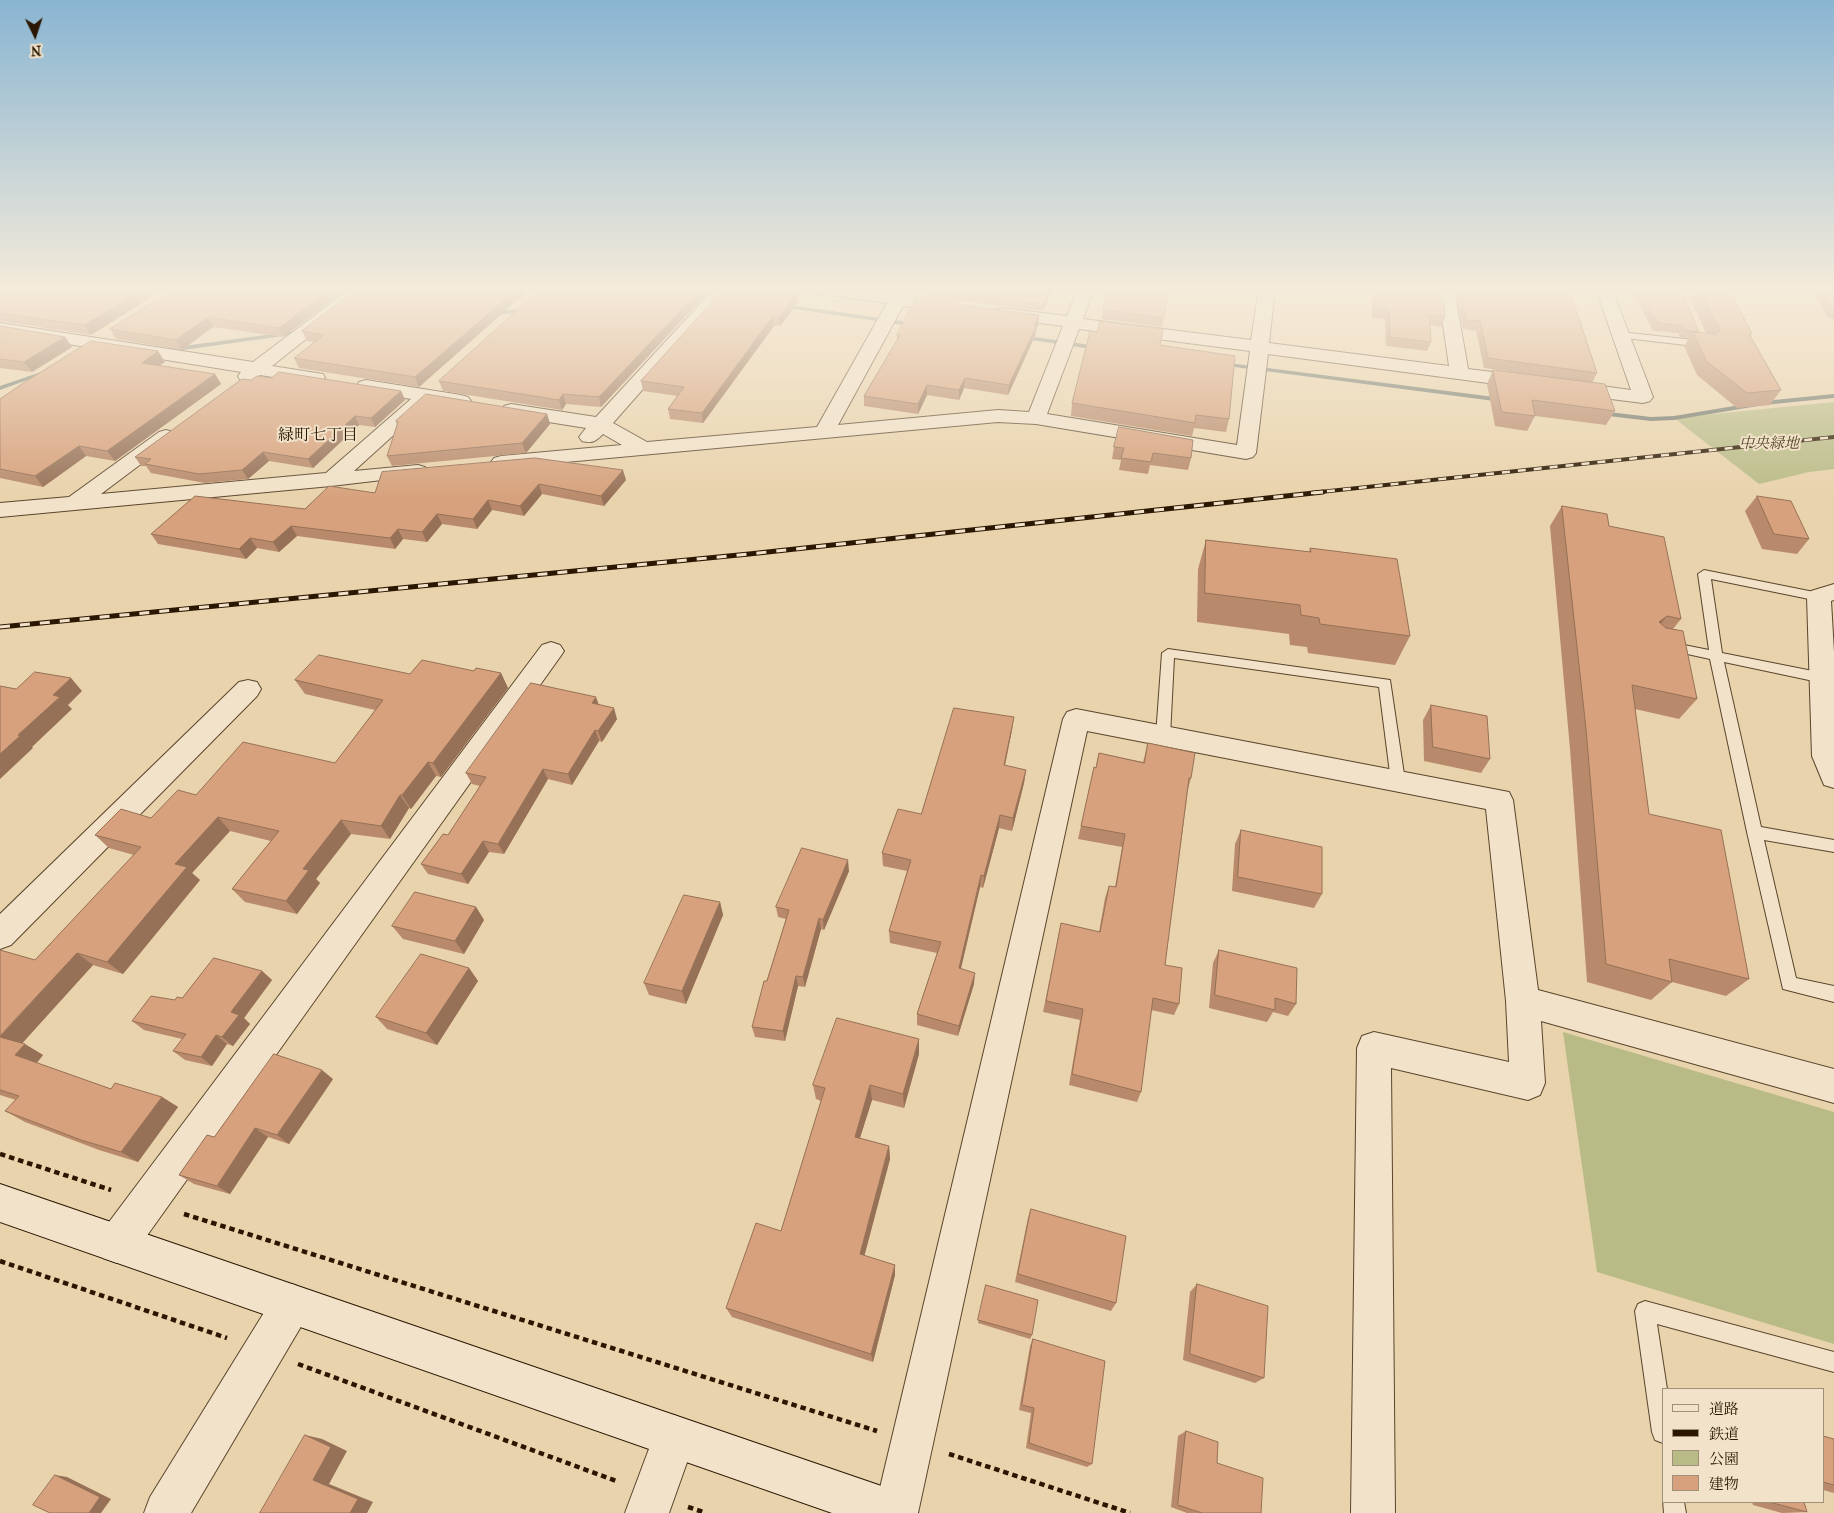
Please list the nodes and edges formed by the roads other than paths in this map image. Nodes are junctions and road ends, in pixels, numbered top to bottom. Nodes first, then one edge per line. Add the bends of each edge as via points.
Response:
1 (196, 360) edge
2 (269, 360) edge
3 (659, 360) edge
4 (865, 360) edge
5 (1060, 360) edge
6 (1259, 360) edge
7 (1357, 360) edge
8 (1457, 360) edge
9 (1629, 360) edge
10 (257, 369) junction
11 (1459, 373) junction
12 (332, 381) edge
13 (441, 382) edge
14 (351, 384) edge
15 (233, 387) edge
16 (426, 396) junction
17 (474, 404) edge
18 (494, 407) edge
19 (1036, 418) junction
20 (600, 424) junction
21 (178, 427) edge
22 (825, 431) junction
23 (642, 448) junction
24 (573, 455) junction
25 (486, 464) edge
26 (438, 469) edge
27 (331, 480) junction
28 (75, 503) junction
29 (0, 510) edge
30 (1827, 595) edge
31 (1660, 644) edge
32 (552, 651) dead end
33 (1716, 656) junction
34 (1823, 678) junction
35 (248, 689) dead end
36 (1163, 736) junction
37 (1831, 764) edge
38 (1398, 781) junction
39 (1754, 832) junction
40 (1834, 846) edge
41 (0, 935) edge
42 (1834, 994) edge
43 (1522, 1001) junction
44 (1834, 1086) edge
45 (0, 1203) edge
46 (117, 1244) junction
47 (292, 1304) junction
48 (1834, 1362) edge
49 (1662, 1425) edge
50 (674, 1437) junction
51 (651, 1504) edge
52 (166, 1513) edge
53 (896, 1513) edge
54 (1373, 1513) edge

1 - 10 street
2 - 10 street
3 - 20 street
4 - 22 street
5 - 19 street
6 - 19 street via 1246,453
7 - 11 street
8 - 11 street
9 - 11 street via 1643,398
10 - 12 street
10 - 15 street
13 - 16 street
14 - 16 street
16 - 17 street
16 - 27 street
18 - 20 street
19 - 22 street via 998,416
20 - 23 street
20 - 24 street
21 - 28 street
22 - 23 street
23 - 24 street
24 - 25 street
26 - 27 street
27 - 28 street
28 - 29 street
30 - 33 lane via 1704,574
30 - 34 street
31 - 33 lane
32 - 46 street
33 - 34 lane
33 - 39 lane
34 - 37 street
35 - 41 street
36 - 38 street
36 - 38 lane via 1168,654 1386,683
36 - 53 street via 1076,719
38 - 43 street via 1499,800
39 - 40 lane
39 - 42 lane via 1789,984
43 - 44 street
43 - 54 street via 1528,1082 1374,1048
45 - 46 street
46 - 47 street
47 - 50 street
47 - 52 street
48 - 49 lane via 1645,1311
50 - 51 street
50 - 53 street

